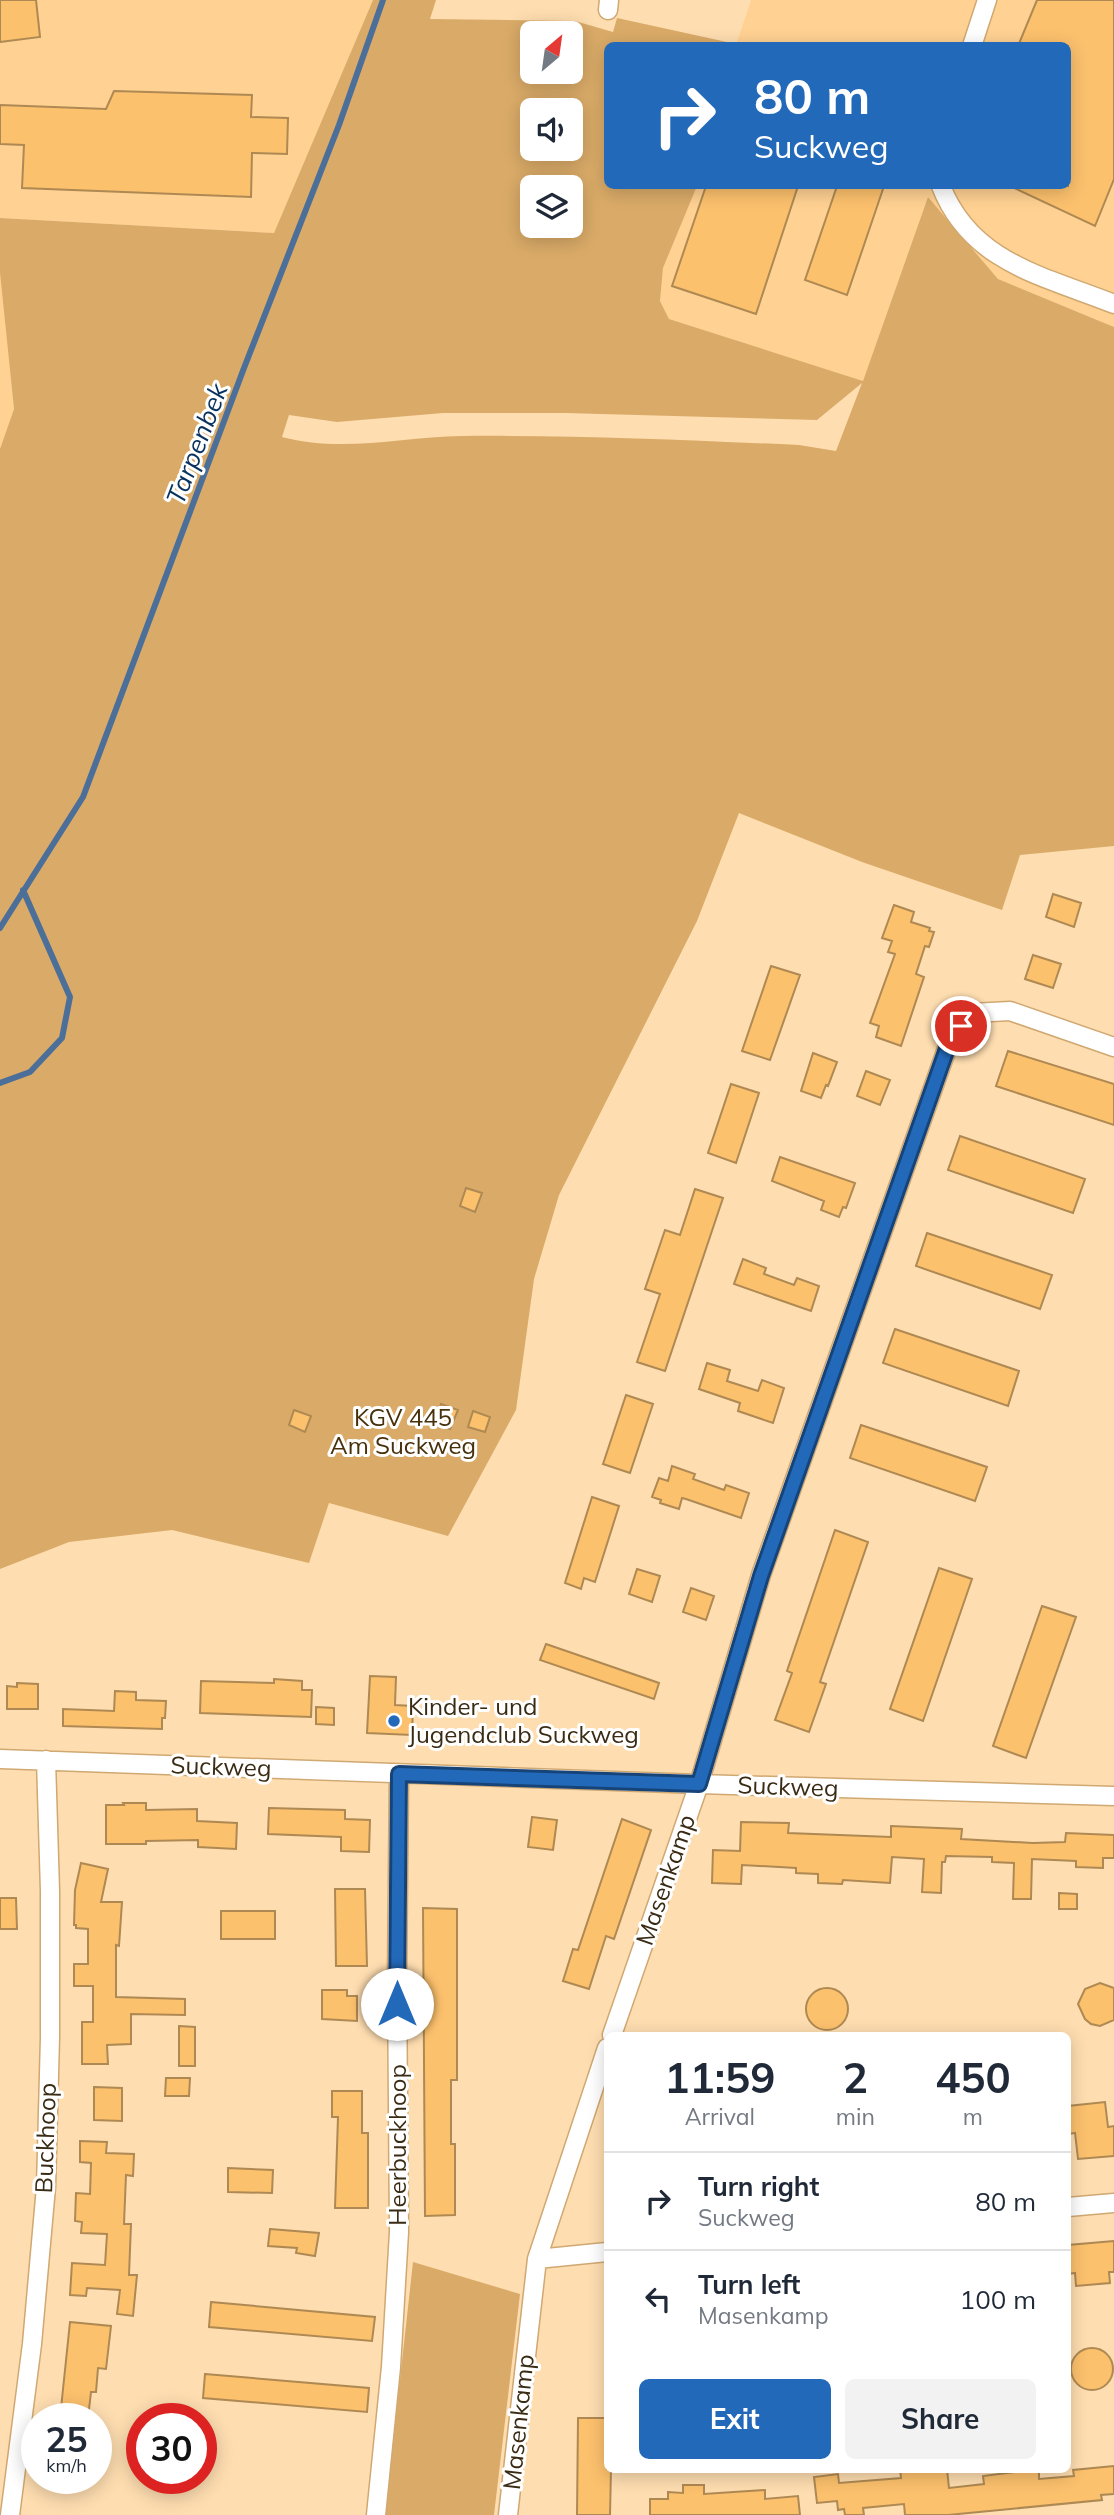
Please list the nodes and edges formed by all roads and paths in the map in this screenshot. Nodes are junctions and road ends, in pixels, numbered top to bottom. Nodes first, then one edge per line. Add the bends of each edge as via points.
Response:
1 (987, 0) edge
2 (973, 42) edge
3 (942, 189) edge
4 (1114, 304) edge
5 (1114, 1047) edge
6 (0, 1759) edge
7 (46, 1760) junction
8 (399, 1774) junction
9 (699, 1784) junction
10 (1114, 1796) edge
11 (613, 2032) edge
12 (604, 2057) edge
13 (1114, 2203) edge
14 (1071, 2207) edge
15 (604, 2252) edge
16 (537, 2259) junction
17 (10, 2515) edge
18 (376, 2515) edge
19 (508, 2515) edge

1 - 2 street
3 - 4 street via 953,213 989,251
5 - 9 street, Masenkamp via 1010,1011 972,1013 950,1040 761,1576
6 - 7 street, Suckweg
7 - 8 street, Suckweg
7 - 17 street, Buckhoop via 50,1891 46,2187
8 - 9 street, Suckweg
8 - 18 street, Heerbuckhoop via 399,2241
9 - 10 street, Suckweg
9 - 11 street, Masenkamp
12 - 16 street, Masenkamp
13 - 14 street
15 - 16 street
16 - 19 street, Masenkamp

